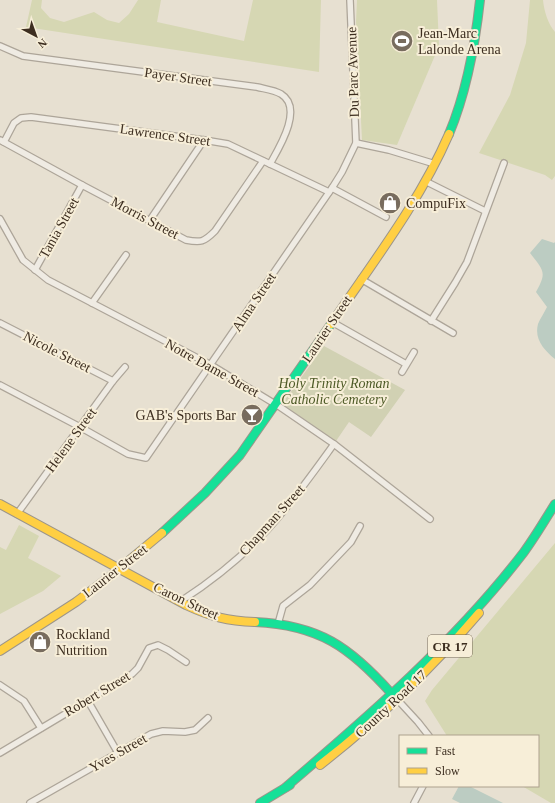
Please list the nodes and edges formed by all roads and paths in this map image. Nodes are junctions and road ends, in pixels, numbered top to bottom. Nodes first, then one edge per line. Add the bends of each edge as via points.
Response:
1 (350, 0) edge
2 (480, 0) edge
3 (0, 46) edge
4 (204, 140) junction
5 (2, 141) edge
6 (356, 143) junction
7 (263, 161) junction
8 (504, 163) dead end
9 (270, 164) junction
10 (434, 164) junction
11 (425, 181) junction
12 (82, 185) junction
13 (330, 190) junction
14 (485, 211) junction
15 (386, 217) dead end
16 (0, 219) edge
17 (150, 220) junction
18 (2, 226) edge
19 (126, 255) dead end
20 (35, 270) junction
21 (361, 279) junction
22 (92, 303) junction
23 (431, 320) junction
24 (332, 322) junction
25 (0, 323) edge
26 (453, 333) dead end
27 (414, 352) dead end
28 (406, 364) junction
29 (211, 365) junction
30 (125, 367) dead end
31 (402, 372) dead end
32 (114, 381) junction
33 (0, 385) edge
34 (276, 404) junction
35 (80, 427) junction
36 (334, 444) junction
37 (0, 504) edge
38 (555, 504) edge
39 (17, 514) junction
40 (430, 519) dead end
41 (360, 526) dead end
42 (120, 568) junction
43 (181, 601) junction
44 (278, 624) junction
45 (0, 651) edge
46 (186, 662) dead end
47 (0, 685) edge
48 (394, 696) junction
49 (88, 701) junction
50 (208, 718) dead end
51 (41, 728) junction
52 (428, 735) edge
53 (0, 753) edge
54 (118, 753) junction
55 (422, 787) edge
56 (30, 803) edge
57 (260, 803) edge
58 (414, 803) edge

1 - 6 street, Du Parc Avenue
2 - 10 main road, Laurier Street via 468,74 453,124
3 - 9 street, Payer Street via 23,56 257,87 282,94 288,103 289,125
4 - 5 street, Lawrence Street via 31,117 21,118 14,123
4 - 7 street, Lawrence Street via 228,144
4 - 17 street
5 - 12 street, Morris Street
6 - 10 street
6 - 13 street, Alma Street
7 - 9 street, Lawrence Street
7 - 17 street, Morris Street via 207,239 198,242 186,240
8 - 14 street
9 - 13 street, Lawrence Street
10 - 11 main road, Laurier Street
11 - 14 street
11 - 21 main road, Laurier Street
12 - 17 street, Morris Street
12 - 20 street, Tania Street
13 - 15 street, Lawrence Street
13 - 29 street, Alma Street
14 - 23 street via 466,262
16 - 18 street, Notre Dame Street
18 - 20 street, Notre Dame Street via 23,260
19 - 22 street
20 - 22 street, Notre Dame Street via 48,280
21 - 23 street
21 - 24 main road, Laurier Street
22 - 29 street, Notre Dame Street
23 - 26 street
24 - 28 street
24 - 34 main road, Laurier Street
25 - 32 street, Nicole Street
27 - 28 street
28 - 31 street
29 - 34 street, Notre Dame Street
29 - 35 street, Alma Street via 146,458 128,454
30 - 32 street, Helene Street
32 - 35 street, Helene Street
33 - 35 street
34 - 36 street, Notre Dame Street
34 - 42 main road, Laurier Street via 221,478 181,518
35 - 39 street, Helene Street
36 - 40 street, Notre Dame Street
36 - 43 street, Chapman Street via 268,529 241,555
37 - 39 main road, Caron Street
38 - 48 main road, County Road 17 / CR 17 via 525,551 469,626 431,667
39 - 42 main road, Caron Street
41 - 44 street via 351,542 310,585 283,606
42 - 43 main road, Caron Street
42 - 45 main road, Laurier Street via 82,598
43 - 44 main road, Caron Street via 215,617
44 - 48 main road, Caron Street via 306,629 338,643 362,662
46 - 49 street, Robert Street via 158,645 149,648 132,674
47 - 51 street via 24,700
48 - 52 street
48 - 57 main road, County Road 17 / CR 17 via 330,758
49 - 51 street, Robert Street
49 - 54 street
50 - 54 street, Yves Street via 194,730 152,734
51 - 53 street, Robert Street
54 - 56 street, Yves Street
55 - 58 street

